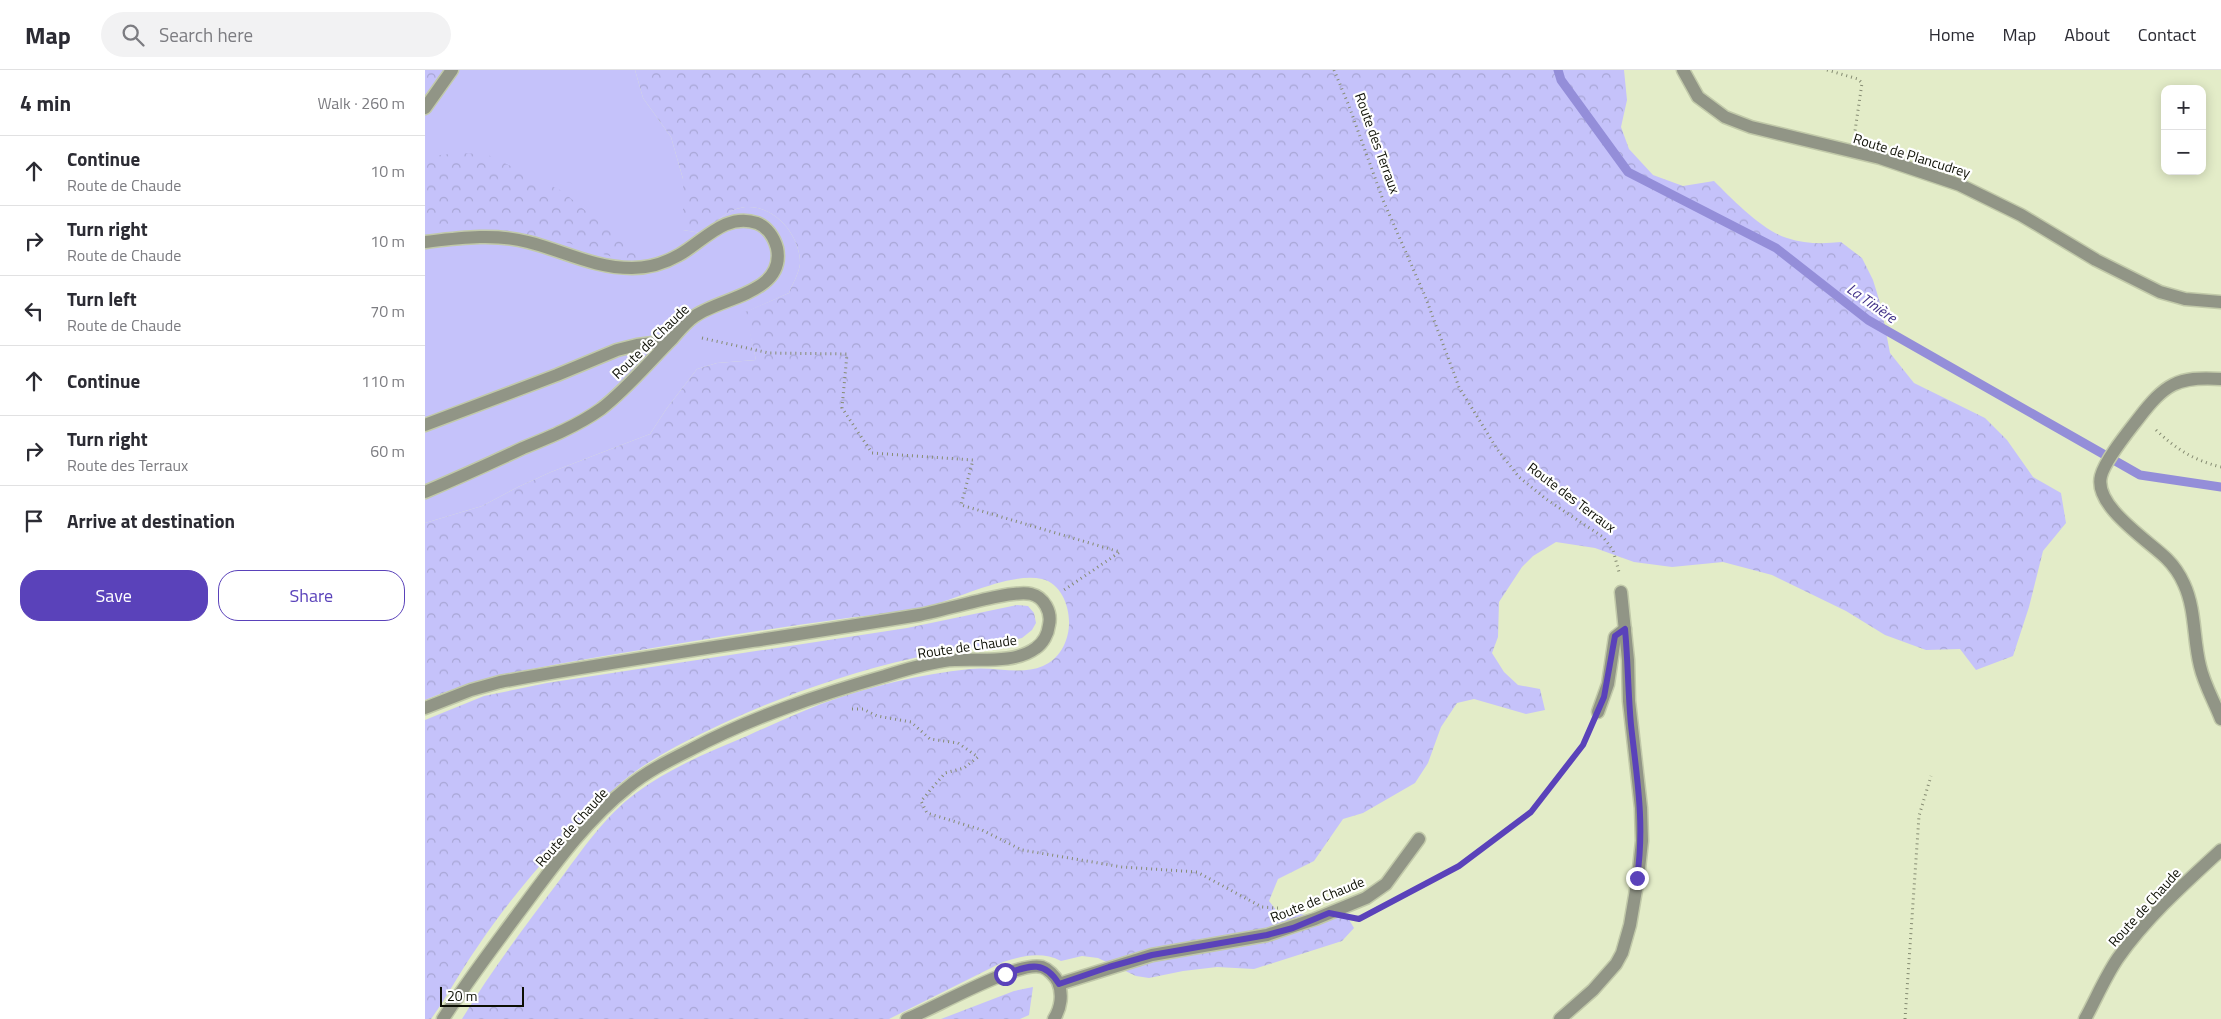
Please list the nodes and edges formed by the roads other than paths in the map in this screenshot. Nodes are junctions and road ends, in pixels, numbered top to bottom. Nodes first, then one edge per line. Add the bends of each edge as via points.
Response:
1 (452, 70) edge
2 (1683, 70) edge
3 (425, 108) edge
4 (425, 242) edge
5 (2221, 302) edge
6 (673, 337) junction
7 (2221, 379) edge
8 (425, 425) edge
9 (425, 492) edge
10 (1621, 592) road end
11 (1625, 629) junction
12 (425, 708) edge
13 (1598, 712) road end
14 (2221, 719) edge
15 (1419, 839) dead end
16 (2221, 850) edge
17 (1059, 984) junction
18 (443, 1019) edge
19 (907, 1019) edge
20 (1054, 1019) edge
21 (1560, 1019) edge
22 (2085, 1019) edge

1 - 3 street
2 - 5 street, Route de Plancudrey via 1698,97 1725,117 1751,127 1905,166 1974,190 2095,260 2160,292 2185,299
4 - 6 street, Route de Chaude via 475,237 510,239 529,242 591,263 642,268 681,254 730,223 748,221 766,229 777,250 777,262 771,277 762,286 696,315
6 - 8 street via 617,350
6 - 9 street, Route de Chaude via 612,399 575,425
7 - 14 street via 2183,380 2155,397 2120,442 2101,474 2103,494 2114,510 2168,560 2184,584 2200,665
10 - 11 street
11 - 13 street via 1615,636 1608,684
11 - 21 street via 1642,841 1630,925 1616,964
12 - 18 street, Route de Chaude via 500,682 929,613 1013,594 1033,594 1049,614 1048,630 1031,651 996,659 967,658 940,662 833,691 743,724 648,772 605,807 546,875
15 - 17 street, Route de Chaude via 1386,884 1366,898 1315,919 1267,935 1152,955
16 - 22 street, Route de Chaude via 2141,929 2117,960
17 - 19 street via 1047,969 1025,967
17 - 20 street via 1061,999

